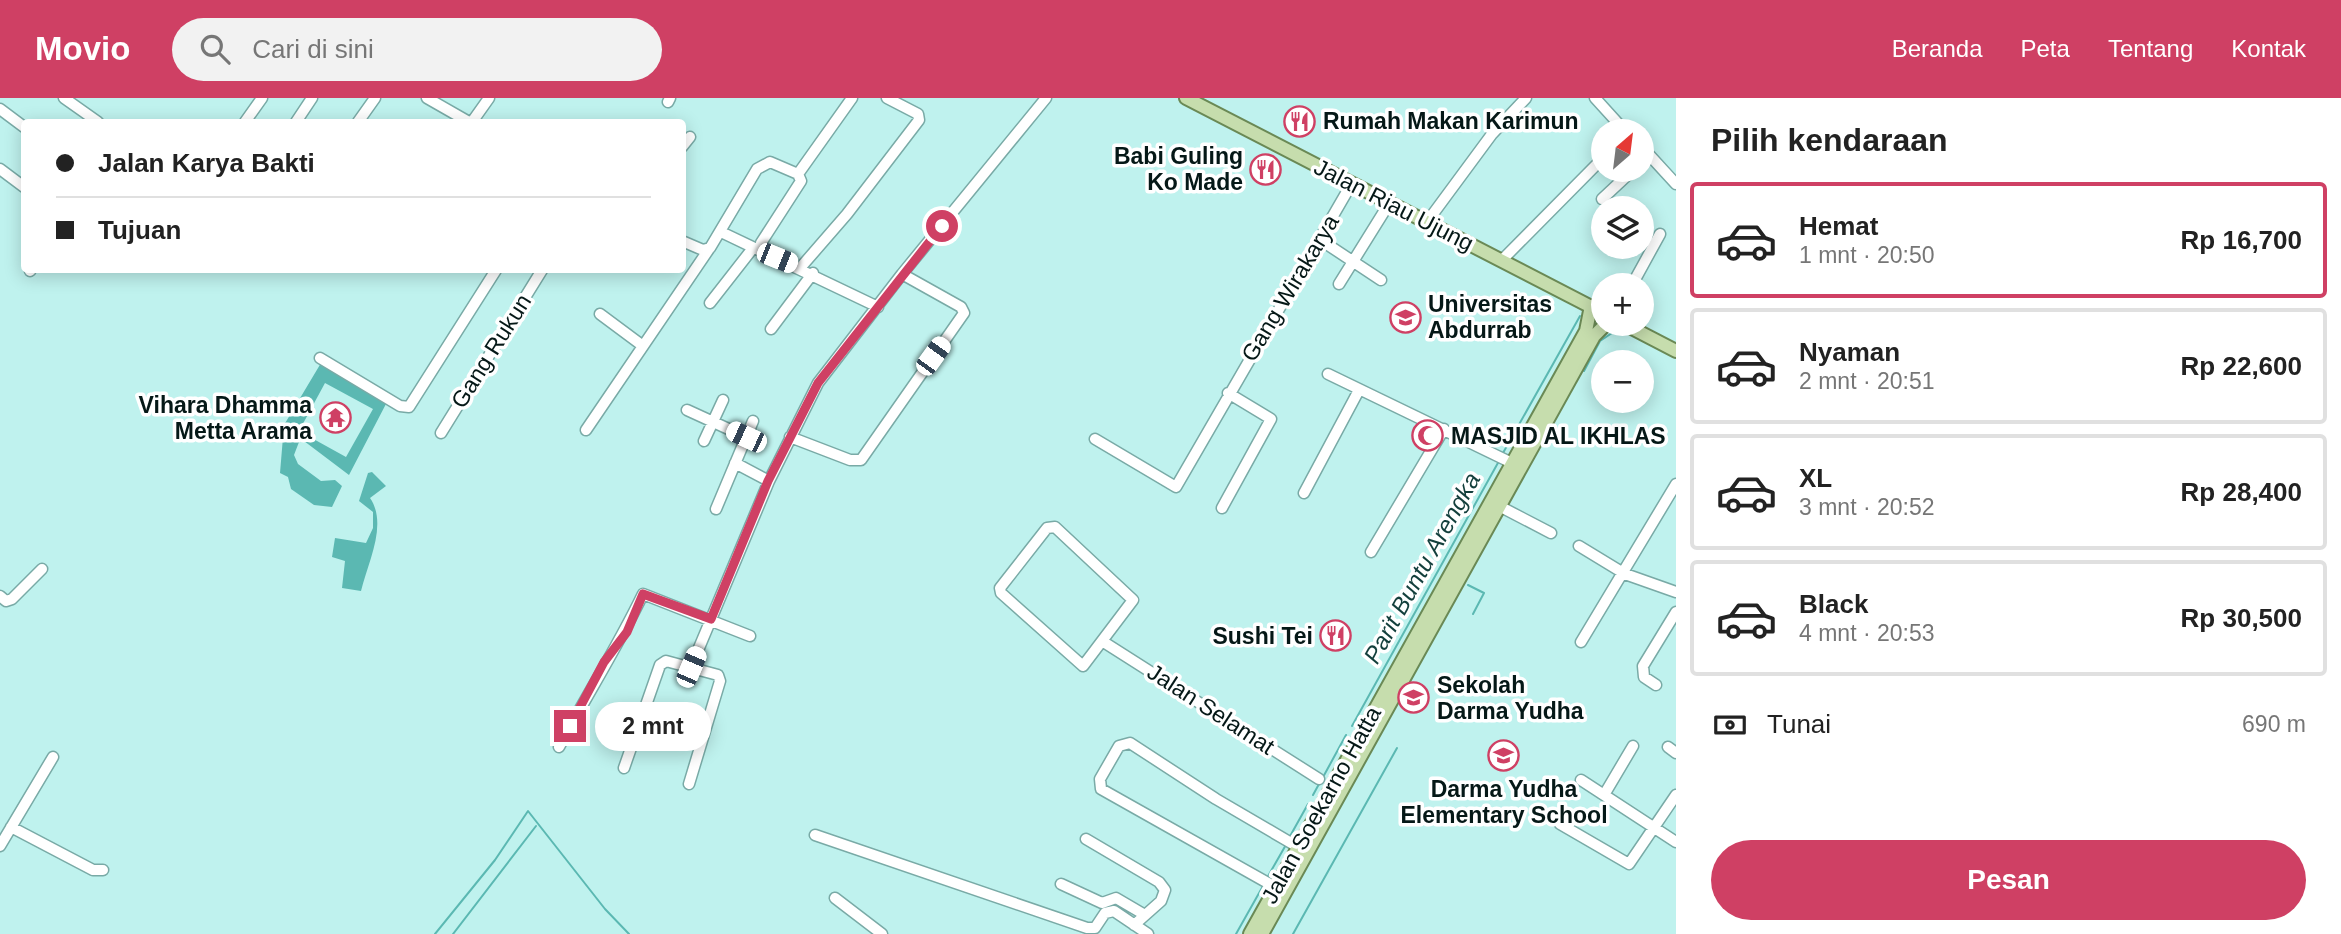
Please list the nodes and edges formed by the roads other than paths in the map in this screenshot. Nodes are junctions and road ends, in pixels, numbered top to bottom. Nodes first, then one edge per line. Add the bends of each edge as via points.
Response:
1 (64, 98) edge
2 (262, 98) edge
3 (312, 98) edge
4 (375, 98) edge
5 (427, 98) edge
6 (489, 98) edge
7 (852, 98) edge
8 (887, 98) edge
9 (1046, 98) edge
10 (1185, 98) edge
11 (1525, 98) edge
12 (1595, 98) edge
13 (1211, 103) edge
14 (0, 109) edge
15 (93, 119) edge
16 (247, 119) edge
17 (298, 119) edge
18 (360, 119) edge
19 (464, 119) edge
20 (469, 119) edge
21 (1614, 119) edge
22 (21, 125) edge
23 (690, 137) dead end
24 (686, 142) edge
25 (1654, 164) edge
26 (0, 169) edge
27 (1591, 170) edge
28 (799, 175) junction
29 (1620, 182) edge
30 (1352, 183) junction
31 (1676, 184) edge
32 (21, 185) edge
33 (1605, 196) edge
34 (1390, 202) junction
35 (1427, 222) junction
36 (721, 232) junction
37 (1660, 234) dead end
38 (1319, 239) junction
39 (686, 242) edge
40 (757, 245) junction
41 (706, 249) junction
42 (1502, 260) junction
43 (1351, 263) junction
44 (801, 267) junction
45 (494, 273) edge
46 (540, 273) edge
47 (813, 273) junction
48 (1639, 273) edge
49 (902, 274) junction
50 (1381, 280) dead end
51 (1339, 284) dead end
52 (710, 303) dead end
53 (878, 307) junction
54 (1591, 308) edge
55 (600, 314) dead end
56 (1591, 325) edge
57 (771, 329) dead end
58 (1594, 336) edge
59 (1647, 336) edge
60 (643, 346) junction
61 (1676, 351) edge
62 (320, 358) dead end
63 (1328, 374) dead end
64 (1359, 390) junction
65 (1228, 393) junction
66 (723, 400) dead end
67 (687, 410) dead end
68 (753, 421) dead end
69 (713, 422) junction
70 (1444, 429) junction
71 (586, 430) dead end
72 (441, 433) dead end
73 (746, 437) junction
74 (790, 437) junction
75 (1094, 439) dead end
76 (704, 441) dead end
77 (1505, 458) junction
78 (735, 463) junction
79 (768, 481) junction
80 (1676, 485) edge
81 (1304, 493) dead end
82 (1501, 507) junction
83 (1222, 508) dead end
84 (716, 509) dead end
85 (1550, 533) dead end
86 (1579, 546) dead end
87 (1371, 552) dead end
88 (42, 569) dead end
89 (1625, 574) junction
90 (1676, 592) edge
91 (0, 596) edge
92 (1676, 612) edge
93 (711, 619) junction
94 (750, 636) dead end
95 (1102, 641) junction
96 (1581, 642) dead end
97 (691, 667) junction
98 (1656, 685) dead end
99 (559, 747) dead end
100 (1633, 747) dead end
101 (53, 757) dead end
102 (624, 768) dead end
103 (1319, 779) dead end
104 (1581, 780) dead end
105 (688, 784) dead end
106 (1604, 795) junction
107 (1676, 795) edge
108 (1318, 823) junction
109 (1560, 824) dead end
110 (11, 827) junction
111 (1655, 830) junction
112 (815, 835) dead end
113 (1086, 839) dead end
114 (1676, 842) edge
115 (1291, 843) junction
116 (0, 846) edge
117 (103, 870) dead end
118 (1268, 883) junction
119 (1061, 884) dead end
120 (835, 898) dead end
121 (1146, 915) junction
122 (1134, 925) junction
123 (882, 934) edge
124 (1148, 934) edge
125 (1250, 934) edge
126 (1262, 934) edge

1 - 15 street
2 - 16 street
3 - 17 street
4 - 18 street
5 - 19 street
6 - 20 street
7 - 28 street
8 - 44 street via 918,114 919,120
9 - 49 street
10 - 13 main road, Jalan Riau Ujung
11 - 35 street via 1492,134
12 - 21 street
13 - 30 main road, Jalan Riau Ujung
14 - 22 street
23 - 24 street
25 - 31 street
26 - 32 street
27 - 42 street
28 - 36 street via 770,162 761,165
28 - 40 street via 801,181
29 - 33 street
30 - 34 main road, Jalan Riau Ujung
30 - 38 street, Gang Wirakarya
34 - 35 main road, Jalan Riau Ujung
34 - 43 street
35 - 42 main road, Jalan Riau Ujung
36 - 40 street
36 - 41 street
37 - 48 street
38 - 43 street
38 - 65 street, Gang Wirakarya
39 - 41 street
40 - 44 street
40 - 52 street
41 - 60 street
42 - 54 main road, Jalan Riau Ujung
43 - 50 street
43 - 51 street
44 - 47 street
45 - 62 street via 409,407
46 - 72 street, Gang Rukun
47 - 53 street
47 - 57 street
49 - 53 street
49 - 74 street via 964,313 861,460
53 - 74 street via 818,383
55 - 60 street
56 - 77 main road, Jalan Soekarno Hatta
58 - 82 main road, Jalan Soekarno Hatta
59 - 61 main road
60 - 71 street
63 - 64 street
64 - 70 street
64 - 81 street
65 - 75 street, Gang Wirakarya via 1176,487
65 - 83 street via 1271,419
66 - 69 street
67 - 69 street
68 - 73 street
69 - 73 street
69 - 76 street
70 - 77 street
70 - 87 street
73 - 78 street
74 - 79 street
77 - 108 main road, Jalan Soekarno Hatta
78 - 79 street
78 - 84 street
79 - 93 street
80 - 89 street
82 - 85 street
82 - 108 main road, Jalan Soekarno Hatta
86 - 89 street
88 - 91 street via 12,599
89 - 90 street
89 - 96 street
92 - 98 street via 1643,666 1644,677
93 - 94 street
93 - 97 street
93 - 99 street via 643,594 627,632 604,662
95 - 95 street via 1080,665 1001,593 1001,584 1047,528 1055,527 1133,600
95 - 103 street, Jalan Selamat
97 - 102 street via 666,661 660,665
97 - 105 street via 718,675 720,681
100 - 106 street
101 - 110 street
104 - 106 street
106 - 111 street
107 - 111 street
108 - 115 main road, Jalan Soekarno Hatta
108 - 126 main road, Jalan Soekarno Hatta
109 - 111 street via 1629,864
110 - 116 street
110 - 117 street via 93,870
111 - 114 street
112 - 122 street via 1087,928 1095,928 1111,911
113 - 121 street via 1159,882 1165,890 1161,901
115 - 118 main road, Jalan Soekarno Hatta
115 - 118 street via 1130,743 1119,746 1100,779 1101,789
118 - 125 main road, Jalan Soekarno Hatta
119 - 121 street via 1102,903 1115,898
120 - 123 street
121 - 122 street
122 - 124 street

